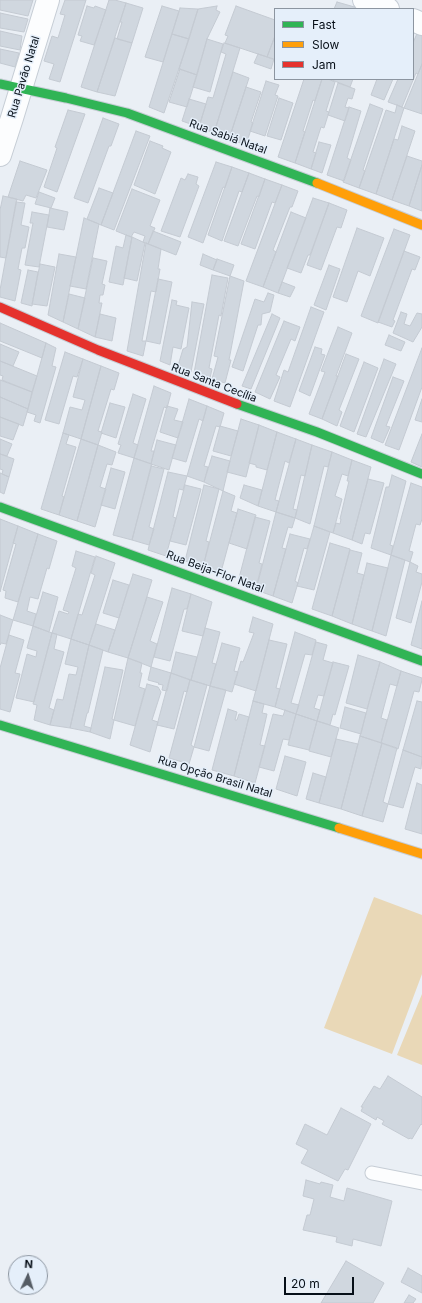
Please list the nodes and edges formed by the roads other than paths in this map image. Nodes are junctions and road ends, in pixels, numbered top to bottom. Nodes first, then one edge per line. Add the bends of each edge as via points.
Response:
1 (48, 0) edge
2 (364, 0) edge
3 (385, 8) edge
4 (0, 84) edge
5 (21, 88) junction
6 (0, 155) edge
7 (422, 225) edge
8 (0, 307) edge
9 (422, 474) edge
10 (0, 507) edge
11 (422, 661) edge
12 (0, 724) edge
13 (422, 854) edge
14 (372, 1173) dead end
15 (422, 1183) edge

1 - 5 street, Rua Pavão Natal
2 - 3 street
4 - 5 street, Rua Sabiá Natal
5 - 6 street, Rua Pavão Natal
5 - 7 street, Rua Sabiá Natal via 127,113
8 - 9 street, Rua Santa Cecília via 159,375 317,432
10 - 11 street, Rua Beija-Flor Natal
12 - 13 street, Rua Opção Brasil Natal
14 - 15 lane

